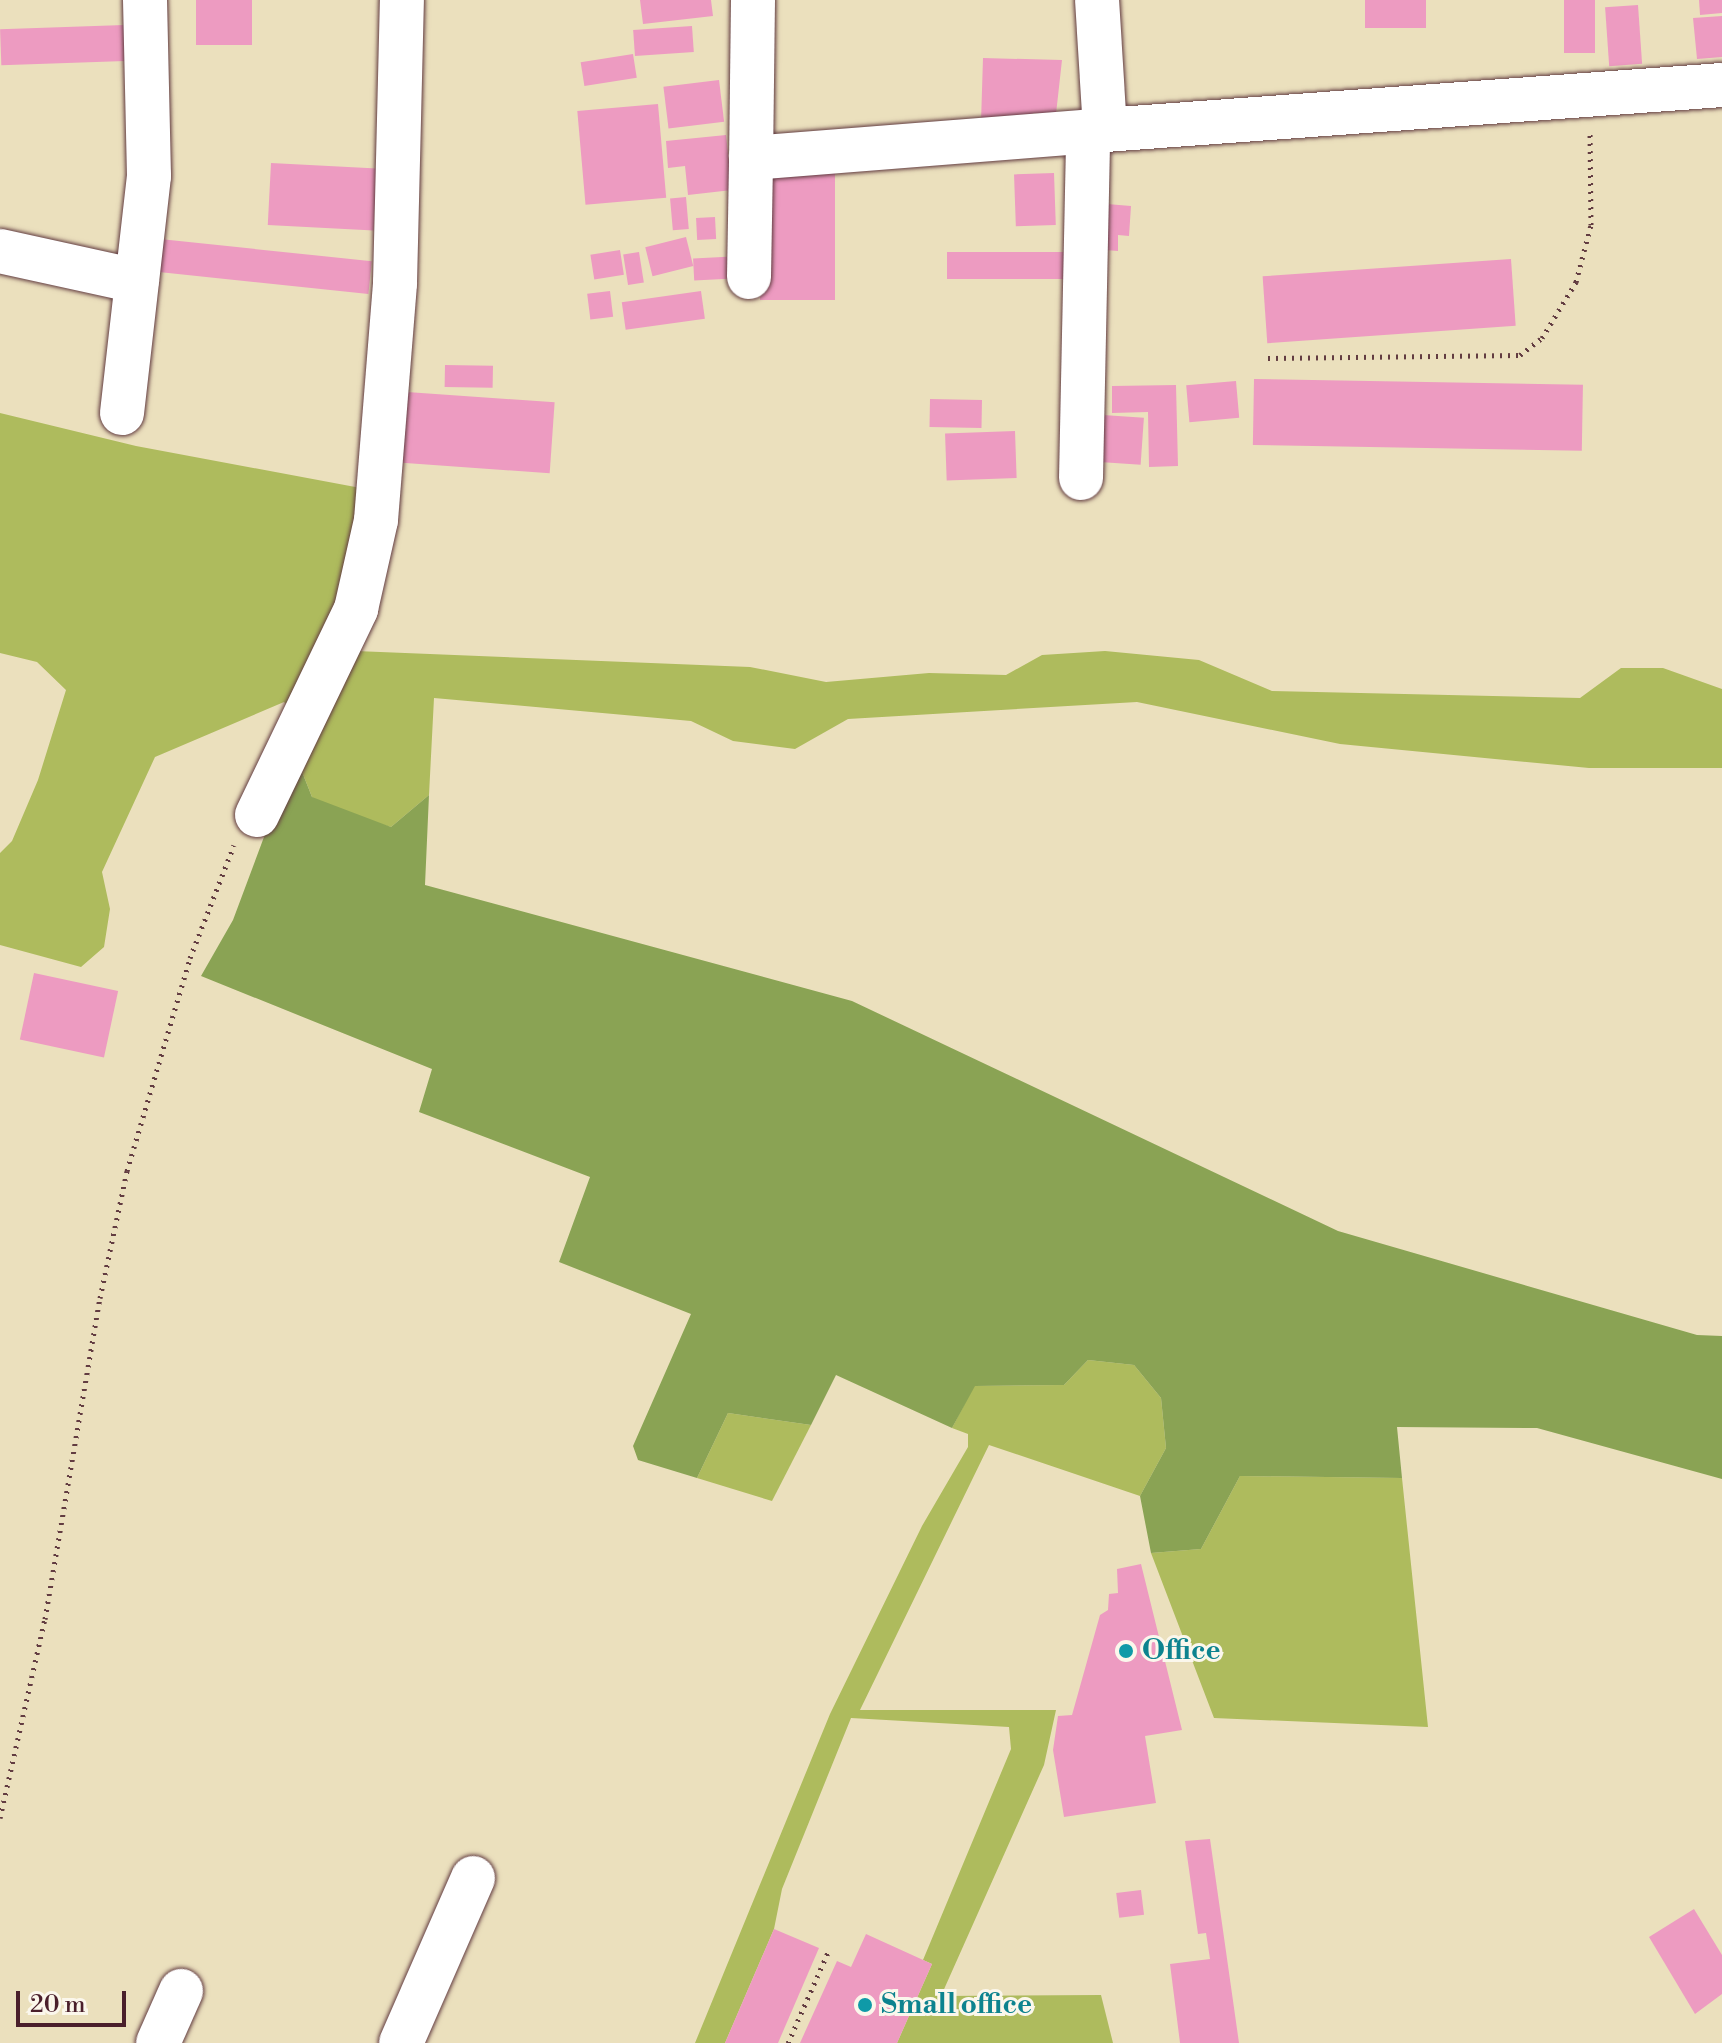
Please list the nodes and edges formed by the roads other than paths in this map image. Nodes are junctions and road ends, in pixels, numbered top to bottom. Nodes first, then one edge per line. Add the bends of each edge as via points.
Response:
1 (145, 0) edge
2 (402, 0) edge
3 (753, 0) edge
4 (1097, 0) edge
5 (1722, 85) edge
6 (1096, 131) junction
7 (751, 158) junction
8 (0, 251) edge
9 (749, 277) dead end
10 (137, 281) junction
11 (122, 413) dead end
12 (1081, 478) dead end
13 (248, 823) road end
14 (473, 1878) dead end
15 (181, 1991) dead end
16 (158, 2043) edge
17 (401, 2043) edge

1 - 10 street via 149,176
2 - 13 street via 395,283 376,520 356,609
3 - 7 street
4 - 6 street
5 - 6 street
6 - 7 street
6 - 12 street
7 - 9 street
8 - 10 street
10 - 11 street
14 - 17 street
15 - 16 street

